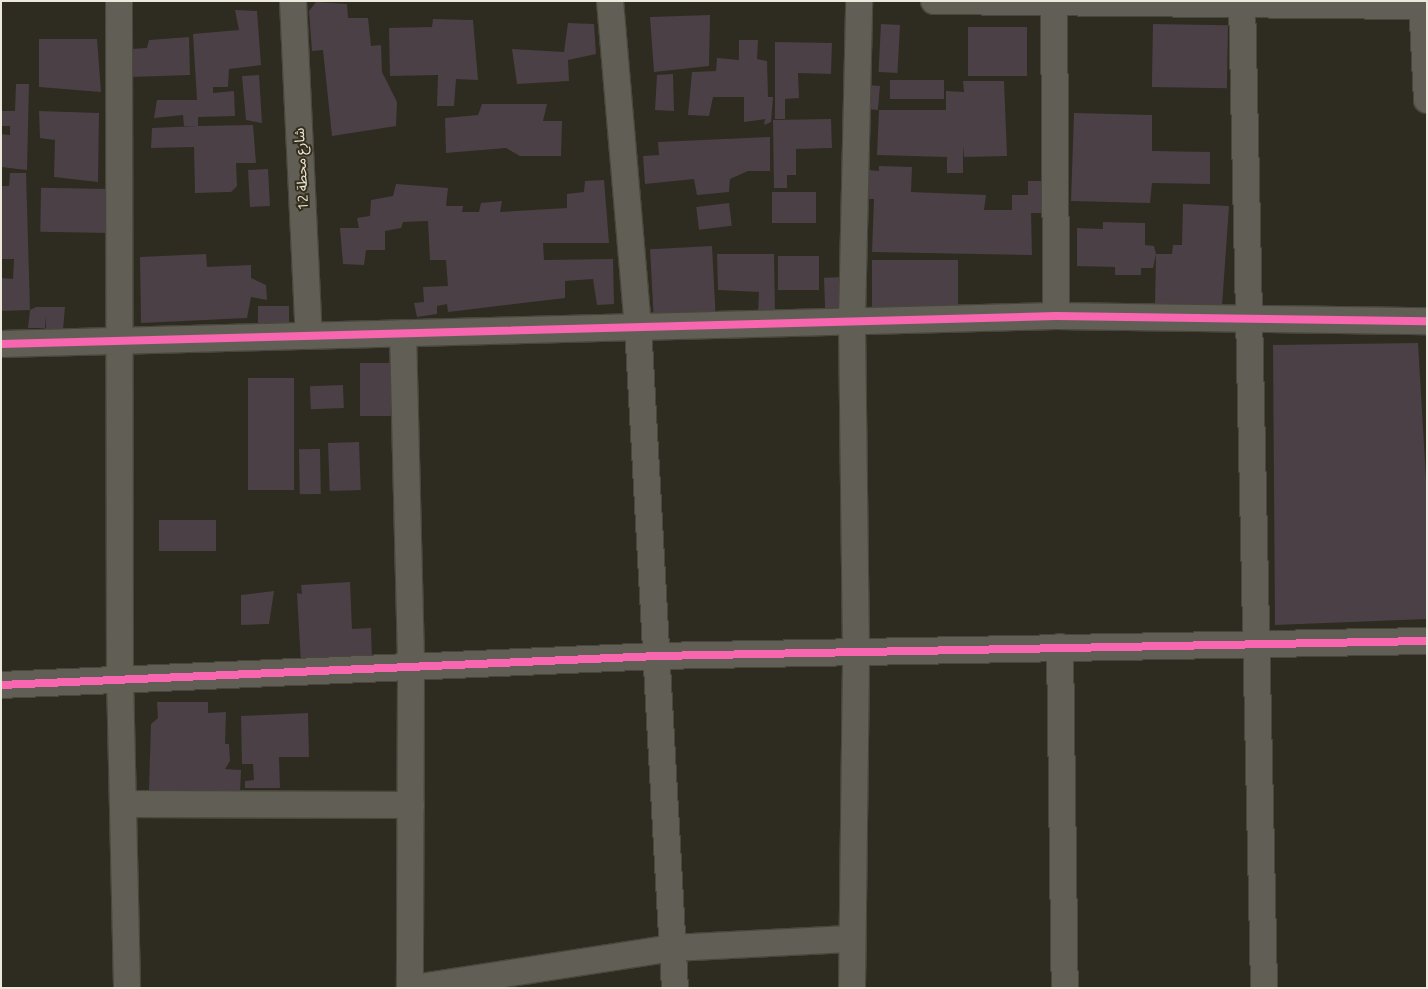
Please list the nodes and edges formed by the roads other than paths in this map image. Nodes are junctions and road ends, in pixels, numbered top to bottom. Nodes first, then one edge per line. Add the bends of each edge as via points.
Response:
1 (119, 1) edge
2 (293, 1) edge
3 (610, 1) edge
4 (860, 1) edge
5 (934, 1) edge
6 (1054, 2) edge
7 (1242, 3) edge
8 (1424, 5) edge
9 (1427, 100) edge
10 (1056, 316) junction
11 (1250, 317) junction
12 (852, 319) junction
13 (1427, 321) edge
14 (638, 325) junction
15 (403, 333) junction
16 (309, 336) junction
17 (119, 342) junction
18 (1, 344) edge
19 (1427, 641) edge
20 (1260, 645) junction
21 (1060, 647) junction
22 (856, 651) junction
23 (657, 656) junction
24 (411, 666) junction
25 (120, 677) junction
26 (1, 685) edge
27 (124, 804) junction
28 (411, 805) junction
29 (849, 940) junction
30 (672, 948) junction
31 (127, 988) edge
32 (412, 988) edge
33 (675, 988) edge
34 (852, 988) edge
35 (1065, 988) edge
36 (1264, 988) edge

1 - 17 street
2 - 16 street, شارع محطة 12
3 - 14 street
4 - 12 street
5 - 6 street
6 - 7 street
6 - 10 street
7 - 8 street
7 - 11 street
8 - 9 street
10 - 11 street
10 - 12 street
11 - 13 street
11 - 20 street
12 - 14 street
12 - 22 street
14 - 15 street
14 - 23 street
15 - 16 street
15 - 24 street
16 - 17 street
17 - 18 street
17 - 25 street
19 - 20 street
20 - 21 street
20 - 36 street
21 - 22 street
21 - 35 street
22 - 23 street
22 - 29 street
23 - 24 street
23 - 30 street
24 - 25 street
24 - 28 street
25 - 26 street
25 - 27 street
27 - 28 street
27 - 31 street
28 - 32 street
29 - 30 street
29 - 34 street
30 - 32 street
30 - 33 street

